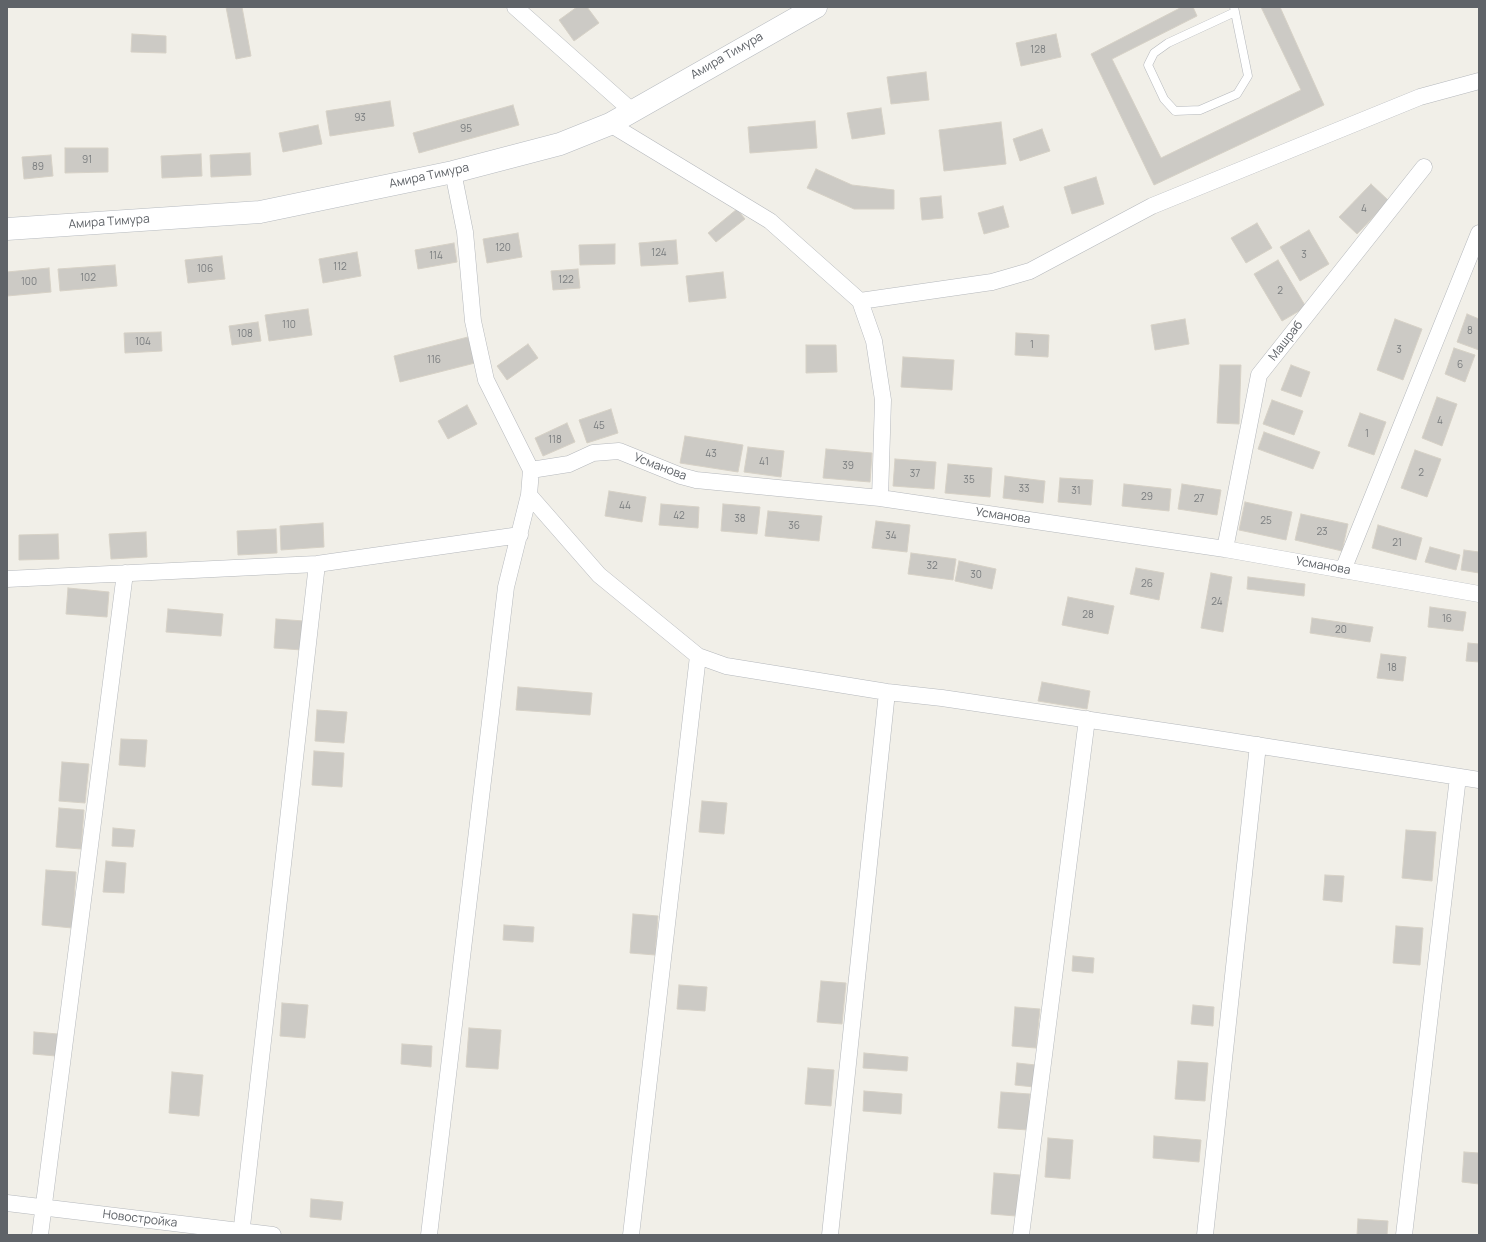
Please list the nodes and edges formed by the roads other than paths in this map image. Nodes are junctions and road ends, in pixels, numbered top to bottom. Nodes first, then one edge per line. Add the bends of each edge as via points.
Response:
1 (515, 7) edge
2 (816, 7) edge
3 (1235, 10) edge
4 (1479, 81) edge
5 (632, 111) junction
6 (610, 124) junction
7 (1424, 167) dead end
8 (453, 172) junction
9 (7, 229) edge
10 (1479, 233) edge
11 (860, 301) junction
12 (531, 470) junction
13 (529, 495) junction
14 (880, 498) junction
15 (520, 535) junction
16 (1225, 549) junction
17 (317, 564) junction
18 (1343, 570) junction
19 (125, 573) junction
20 (7, 579) edge
21 (1479, 594) edge
22 (698, 656) junction
23 (887, 692) junction
24 (1088, 719) junction
25 (1258, 745) junction
26 (1458, 777) junction
27 (1479, 780) edge
28 (7, 1203) edge
29 (43, 1208) junction
30 (241, 1233) edge
31 (40, 1235) edge
32 (273, 1235) edge
33 (429, 1235) edge
34 (632, 1235) edge
35 (830, 1235) edge
36 (1021, 1235) edge
37 (1205, 1235) edge
38 (1404, 1235) edge

1 - 5 street
2 - 5 street, Амира Тимура
3 - 3 lane via 1248,76 1237,94 1200,110 1175,111 1164,99 1148,65 1154,53 1168,43
4 - 11 street via 1420,97 1152,206 1030,271 992,282
5 - 6 street, Амира Тимура
6 - 8 street, Амира Тимура via 560,144
6 - 11 street via 770,221
7 - 16 street, Машраб via 1259,376
8 - 9 street, Амира Тимура via 260,212
8 - 12 street via 465,232 473,321 486,380
10 - 18 street
11 - 14 street via 874,341 883,400
12 - 13 street
12 - 14 street, Усманова via 569,464 593,453 619,451 696,480
13 - 15 street
13 - 22 street via 599,575
14 - 16 street, Усманова
15 - 17 street
15 - 33 street via 506,587
16 - 18 street, Усманова
17 - 19 street
17 - 30 street
18 - 21 street, Усманова
19 - 20 street
19 - 29 street
22 - 23 street via 726,666
22 - 34 street
23 - 24 street
23 - 35 street
24 - 25 street
24 - 36 street
25 - 26 street
25 - 37 street
26 - 27 street
26 - 38 street
28 - 29 street, Новостройка
29 - 30 street, Новостройка
29 - 31 street
30 - 32 street, Новостройка

